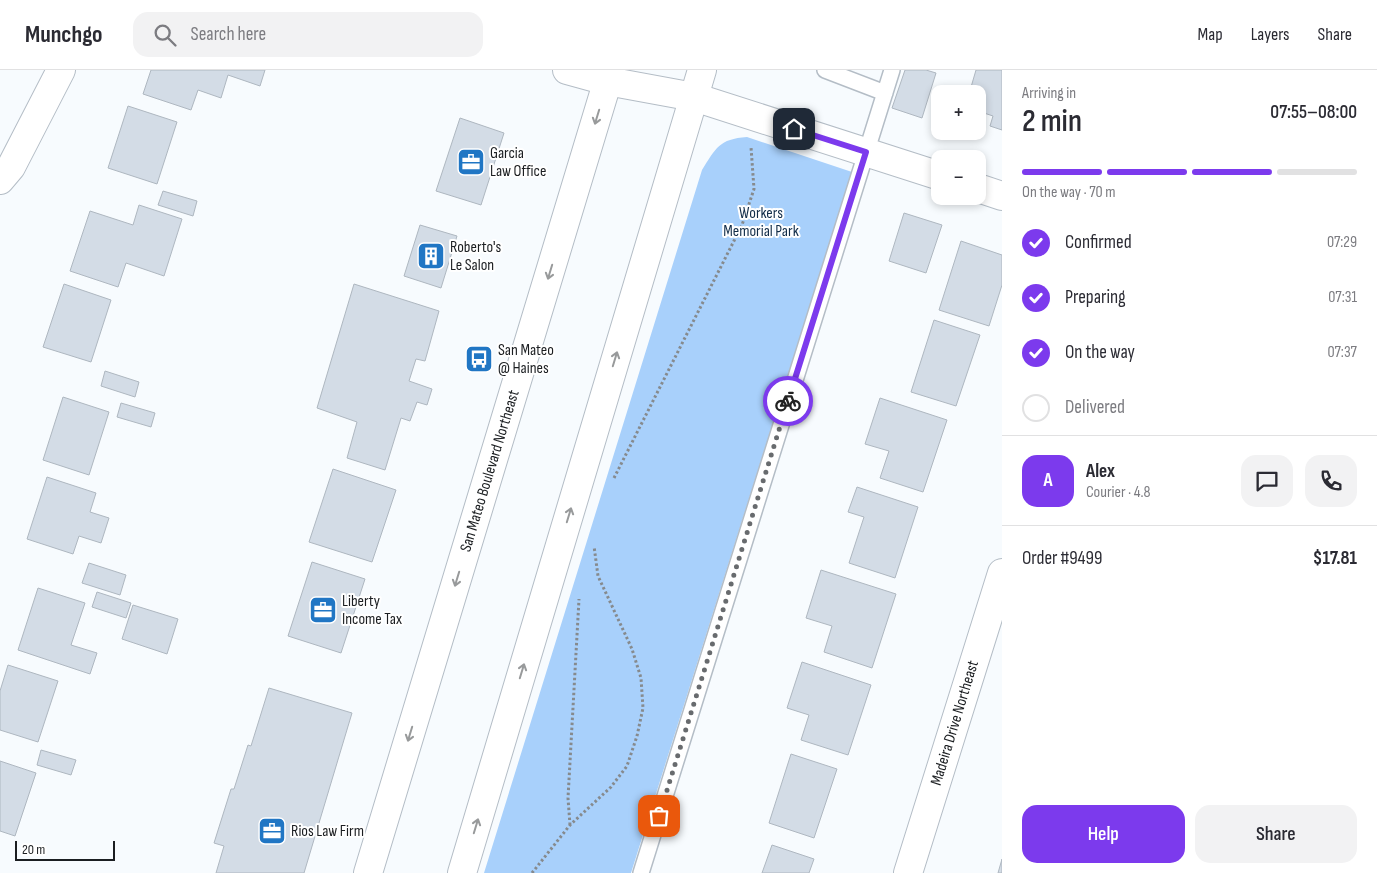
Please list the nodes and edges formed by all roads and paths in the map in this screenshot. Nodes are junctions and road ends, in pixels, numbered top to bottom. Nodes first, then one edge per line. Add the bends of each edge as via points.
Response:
1 (61, 70) edge
2 (567, 70) edge
3 (702, 70) edge
4 (825, 70) edge
5 (892, 70) edge
6 (609, 76) edge
7 (885, 93) junction
8 (694, 97) junction
9 (751, 142) dead end
10 (866, 152) junction
11 (931, 173) edge
12 (0, 180) edge
13 (986, 191) edge
14 (1002, 196) edge
15 (612, 483) dead end
16 (593, 544) dead end
17 (1002, 573) edge
18 (579, 591) dead end
19 (570, 825) junction
20 (368, 873) edge
21 (462, 873) edge
22 (532, 873) edge
23 (641, 873) edge
24 (908, 873) edge

1 - 12 main road via 11,166
2 - 6 main road
3 - 8 main road
4 - 7 lane
5 - 7 lane
6 - 8 main road
6 -> 20 main road, San Mateo Boulevard Northeast
7 - 10 lane
8 - 10 main road
21 -> 8 main road
9 - 15 path via 754,190 742,225
10 - 11 main road
10 - 23 lane
13 - 14 main road
16 - 19 path via 598,576 632,649 640,678 643,708 627,766 611,787
17 - 24 main road, Madeira Drive Northeast
18 - 19 path via 568,798
19 - 22 path

